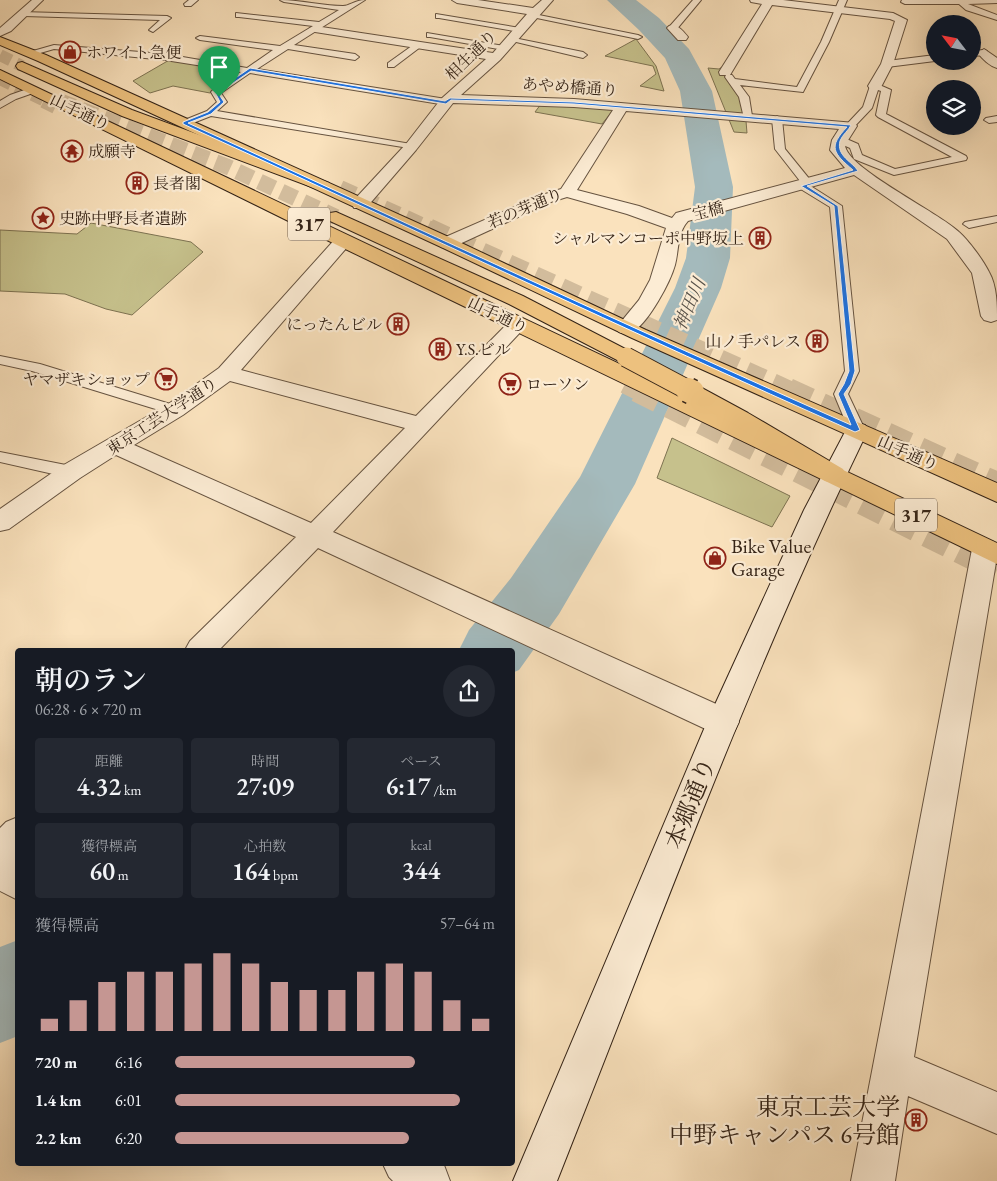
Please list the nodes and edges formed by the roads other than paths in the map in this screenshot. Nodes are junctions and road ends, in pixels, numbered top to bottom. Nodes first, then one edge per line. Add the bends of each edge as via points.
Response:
1 (38, 0) edge
2 (284, 0) edge
3 (361, 0) edge
4 (457, 0) edge
5 (548, 0) edge
6 (697, 0) edge
7 (755, 0) edge
8 (959, 0) edge
9 (770, 1) edge
10 (997, 1) edge
11 (905, 2) dead end
12 (841, 5) edge
13 (348, 9) junction
14 (24, 14) junction
15 (534, 14) junction
16 (239, 15) dead end
17 (439, 16) dead end
18 (997, 18) edge
19 (318, 27) junction
20 (673, 28) joint
21 (152, 30) dead end
22 (0, 32) edge
23 (430, 35) dead end
24 (638, 37) dead end
25 (682, 37) dead end
26 (200, 38) dead end
27 (278, 38) dead end
28 (0, 41) edge
29 (296, 41) junction
30 (508, 43) junction
31 (419, 45) junction
32 (284, 48) junction
33 (985, 53) edge
34 (584, 55) dead end
35 (355, 57) dead end
36 (31, 59) junction
37 (926, 59) edge
38 (887, 64) junction
39 (997, 64) edge
40 (391, 65) dead end
41 (0, 66) tunnel mouth
42 (250, 70) junction
43 (726, 72) joint
44 (0, 74) tunnel mouth
45 (734, 82) junction
46 (875, 86) junction
47 (33, 90) junction
48 (448, 101) junction
49 (0, 105) edge
50 (622, 107) junction
51 (210, 113) junction
52 (747, 116) junction
53 (777, 119) junction
54 (184, 123) junction
55 (850, 126) junction
56 (838, 139) junction
57 (411, 147) junction
58 (856, 170) junction
59 (323, 186) junction
60 (803, 186) junction
61 (567, 192) junction
62 (360, 204) junction
63 (336, 216) tunnel mouth
64 (997, 219) edge
65 (678, 221) junction
66 (969, 224) dead end
67 (343, 240) junction
68 (447, 243) junction
69 (994, 319) edge
70 (518, 324) junction
71 (632, 330) junction
72 (0, 360) edge
73 (622, 365) junction
74 (227, 373) junction
75 (175, 410) junction
76 (422, 424) junction
77 (857, 430) junction
78 (116, 446) junction
79 (0, 457) edge
80 (71, 472) junction
81 (834, 475) junction
82 (997, 493) edge
83 (0, 522) edge
84 (315, 535) junction
85 (991, 552) edge
86 (202, 648) edge
87 (723, 722) junction
88 (15, 837) edge
89 (0, 851) edge
90 (0, 869) edge
91 (15, 880) edge
92 (892, 1068) junction
93 (997, 1113) edge
94 (409, 1166) edge
95 (428, 1181) edge
96 (535, 1181) edge
97 (873, 1181) edge

1 - 14 street
2 - 13 lane
3 - 13 lane
4 - 15 street
5 - 15 street, 相生通り
6 - 20 lane
7 - 9 street
8 - 10 lane
8 - 11 lane
8 - 18 lane via 969,8
9 - 12 street
9 - 43 street
12 - 38 street via 901,20
12 - 45 lane via 800,90
13 - 19 lane
14 - 21 lane via 167,18
14 - 22 street
15 - 24 lane
15 - 30 street, 相生通り
16 - 19 lane
17 - 30 lane
19 - 29 lane
19 - 31 street
20 - 25 street
23 - 30 lane
26 - 32 lane
27 - 29 lane
28 - 36 main road, 山手通り / 317
29 - 32 lane
30 - 31 street
30 - 34 lane
30 - 48 street, 相生通り
31 - 40 lane
32 - 35 lane
32 - 42 lane
33 - 39 street
36 - 41 main road via 19,59
36 - 42 lane via 54,47 166,57
36 - 54 main road, 山手通り / 317
36 - 59 main road via 127,113
37 - 38 lane
38 - 46 street
42 - 48 lane
42 - 51 lane via 216,92 222,102
43 - 45 lane
44 - 47 main road, 山手通り / 317
45 - 52 lane via 744,97
46 - 55 lane via 867,108
46 - 56 lane via 886,90 881,115 962,158 894,172 858,157 854,146
47 - 49 lane
47 - 67 main road, 山手通り / 317
48 - 50 street, あやめ橋通り
48 - 57 street, 相生通り
50 - 52 street, あやめ橋通り
50 - 61 street, 若の芽通り
51 - 54 lane
51 - 57 lane
52 - 53 street
53 - 55 street
53 - 60 lane via 780,149 806,180
54 - 59 main road, 山手通り / 317
55 - 56 street
56 - 58 street via 837,147 842,158
57 - 62 street, 相生通り
58 - 60 street, 宝橋
58 - 69 street via 953,235 981,273
59 - 62 main road, 山手通り / 317
60 - 65 street, 宝橋
60 - 77 lane via 836,206 852,371 841,394
61 - 65 street
61 - 68 street, 若の芽通り
62 - 68 main road, 山手通り / 317
63 - 73 main road via 516,300
64 - 66 lane
65 - 71 street via 664,272
67 - 70 main road, 山手通り / 317
67 - 74 street, 東京工芸大学通り
68 - 71 main road, 山手通り / 317
70 - 73 main road, 山手通り / 317
70 - 76 street
71 - 77 main road, 山手通り / 317
72 - 75 lane via 35,367
73 - 81 main road, 山手通り / 317
74 - 75 street, 東京工芸大学通り
74 - 76 street
75 - 78 street, 東京工芸大学通り
76 - 84 street
77 - 81 street, 本郷通り
77 - 82 main road, 山手通り / 317
78 - 80 street, 東京工芸大学通り
78 - 84 street
79 - 80 lane
80 - 83 street, 東京工芸大学通り
81 - 85 main road, 山手通り / 317
81 - 87 street, 本郷通り
84 - 86 street
84 - 87 street
85 - 92 street
87 - 96 street, 本郷通り
88 - 89 street
90 - 91 street
92 - 93 street
92 - 97 street
94 - 95 street

